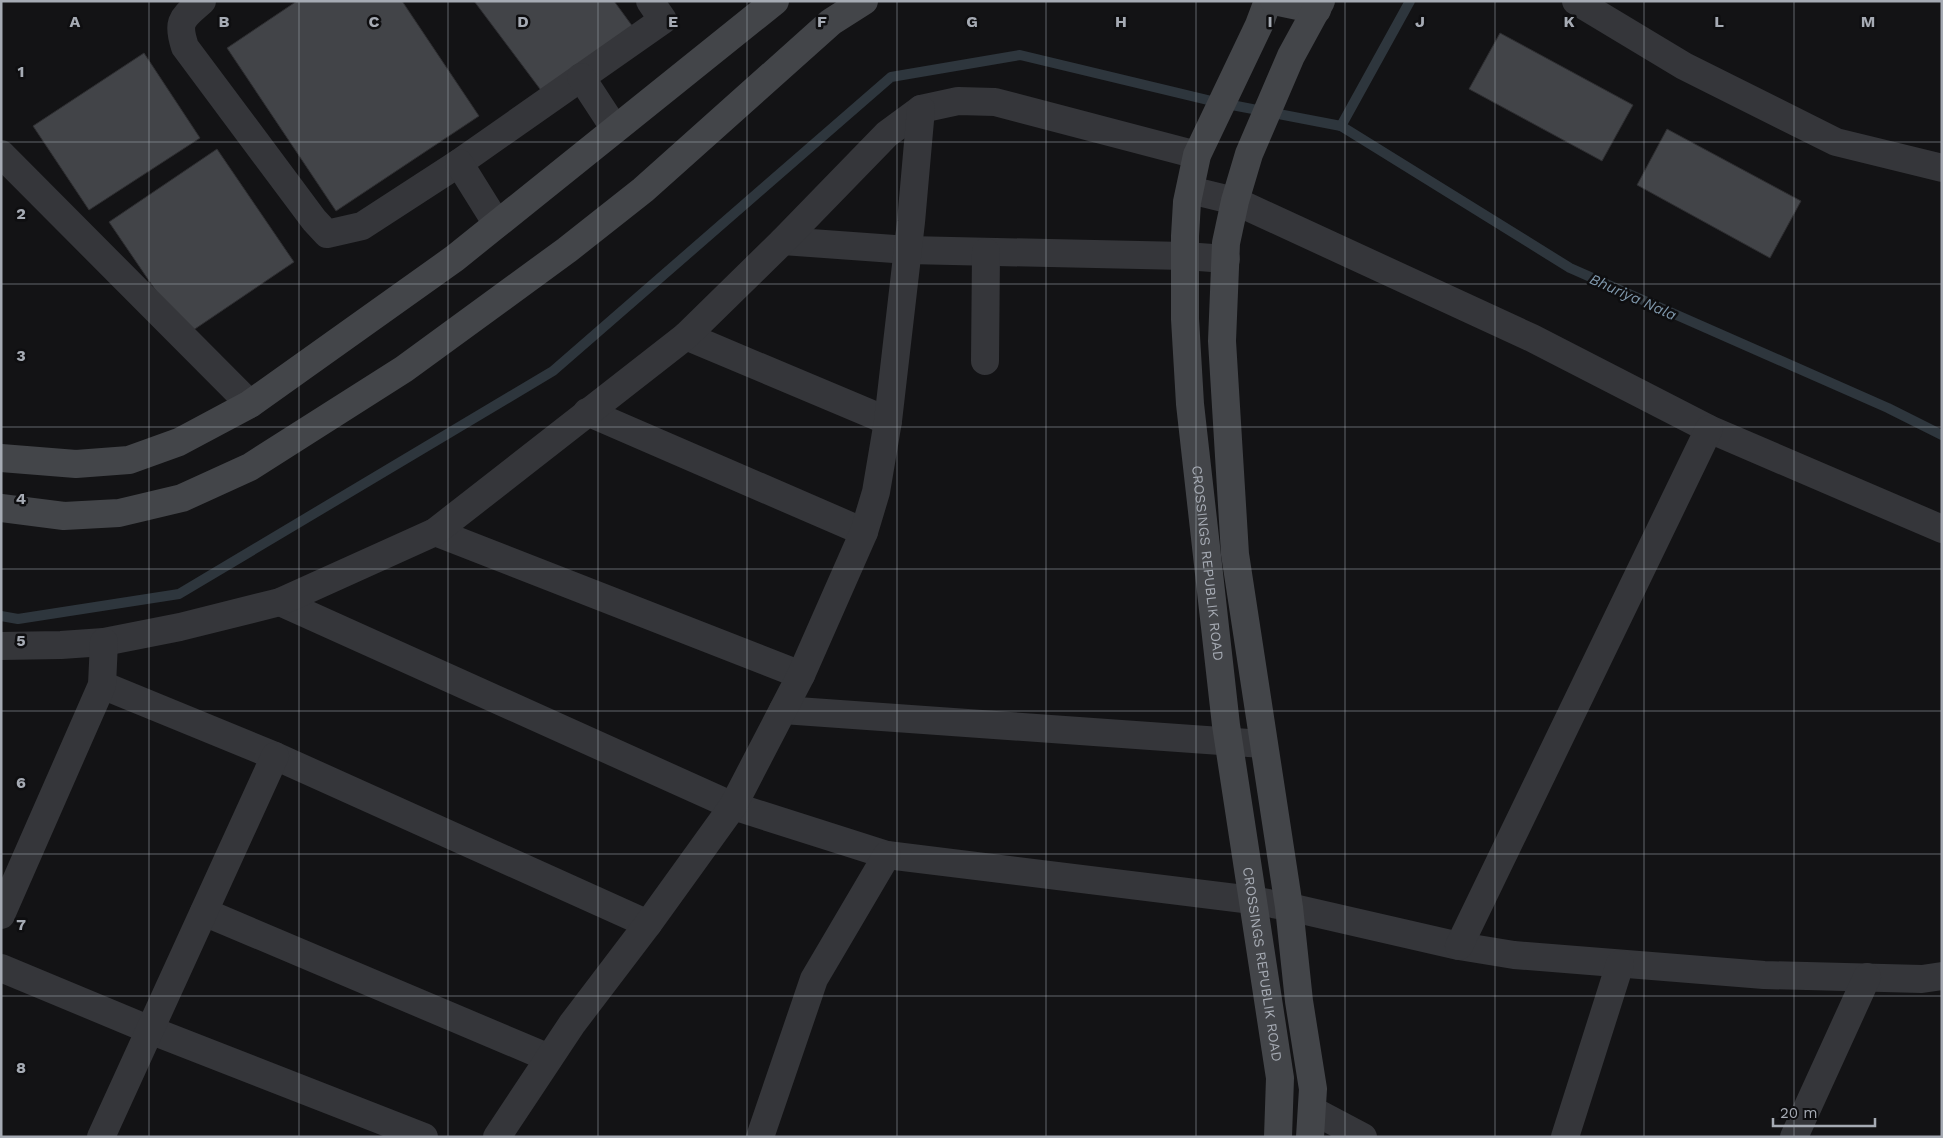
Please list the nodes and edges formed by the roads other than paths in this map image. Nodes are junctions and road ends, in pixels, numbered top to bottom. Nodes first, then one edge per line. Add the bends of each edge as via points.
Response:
1 (202, 1) edge
2 (650, 1) edge
3 (776, 1) edge
4 (864, 1) edge
5 (1268, 1) edge
6 (1274, 1) edge
7 (1576, 1) edge
8 (1319, 5) edge
9 (581, 77) junction
10 (921, 109) junction
11 (615, 130) junction
12 (1202, 144) junction
13 (1, 154) edge
14 (458, 163) junction
15 (1942, 168) edge
16 (1190, 190) junction
17 (1235, 201) junction
18 (497, 224) junction
19 (783, 241) junction
20 (908, 250) junction
21 (986, 252) junction
22 (1186, 256) junction
23 (1226, 259) junction
24 (686, 336) junction
25 (985, 361) dead end
26 (250, 404) junction
27 (587, 412) junction
28 (888, 421) junction
29 (1710, 429) junction
30 (1, 458) edge
31 (1, 508) edge
32 (1942, 530) edge
33 (434, 532) junction
34 (864, 532) junction
35 (280, 602) junction
36 (104, 642) junction
37 (1, 646) edge
38 (801, 675) junction
39 (102, 685) junction
40 (783, 710) junction
41 (1228, 742) junction
42 (1263, 744) junction
43 (275, 756) junction
44 (733, 806) junction
45 (887, 854) junction
46 (1252, 900) junction
47 (1289, 906) junction
48 (204, 912) junction
49 (1, 915) edge
50 (648, 924) junction
51 (1459, 946) junction
52 (1620, 964) junction
53 (1, 968) edge
54 (1867, 977) junction
55 (1935, 983) edge
56 (150, 1030) junction
57 (550, 1058) junction
58 (1312, 1110) junction
59 (101, 1137) edge
60 (424, 1137) edge
61 (497, 1137) edge
62 (760, 1137) edge
63 (1278, 1137) edge
64 (1310, 1137) edge
65 (1363, 1137) edge
66 (1564, 1137) edge
67 (1794, 1137) edge

1 - 14 street via 183,18 180,32 185,47 327,234 362,226
2 - 9 street via 663,20
3 - 11 street
4 - 31 street via 831,22 643,190 567,250 404,369 250,467 182,498 119,513 64,516
5 - 12 street, CROSSINGS REPUBLIK ROAD
6 - 8 street
7 - 15 street via 1684,66 1836,142
8 - 17 street via 1291,56 1249,154
9 - 11 street
9 - 14 street
10 - 12 street via 958,101 995,102
10 - 19 street via 887,134
10 - 20 street
11 - 18 street
12 - 16 street, CROSSINGS REPUBLIK ROAD
13 - 26 street
14 - 18 street
16 - 17 street
16 - 22 street, CROSSINGS REPUBLIK ROAD
17 - 23 street
17 - 29 street via 1532,338
18 - 26 street via 455,258
19 - 20 street
19 - 24 street
20 - 21 street
20 - 28 street
21 - 22 street
21 - 25 street
22 - 23 street
22 - 41 street, CROSSINGS REPUBLIK ROAD via 1185,319 1190,404
23 - 42 street via 1222,341 1234,554
24 - 27 street
24 - 28 street
26 - 30 street via 179,442 129,460 76,464
27 - 33 street
27 - 34 street
28 - 34 street via 876,492
29 - 32 street
29 - 51 street
33 - 35 street
33 - 38 street
34 - 38 street
35 - 36 street
35 - 44 street
36 - 37 street
36 - 39 street
38 - 40 street
39 - 43 street
39 - 49 street
40 - 41 street
40 - 44 street
41 - 42 street
41 - 46 street, CROSSINGS REPUBLIK ROAD
42 - 47 street
43 - 48 street
43 - 50 street
44 - 45 street
44 - 50 street
45 - 46 street
45 - 62 street via 814,978
46 - 47 street
46 - 63 street, CROSSINGS REPUBLIK ROAD via 1280,1078
47 - 51 street
47 - 58 street via 1298,1001 1313,1089
48 - 56 street
48 - 57 street
50 - 57 street
51 - 52 street via 1514,955
52 - 54 street via 1764,975
52 - 66 street
53 - 56 street
54 - 55 street
54 - 67 street
56 - 59 street
56 - 60 street
57 - 61 street
58 - 64 street
58 - 65 street

